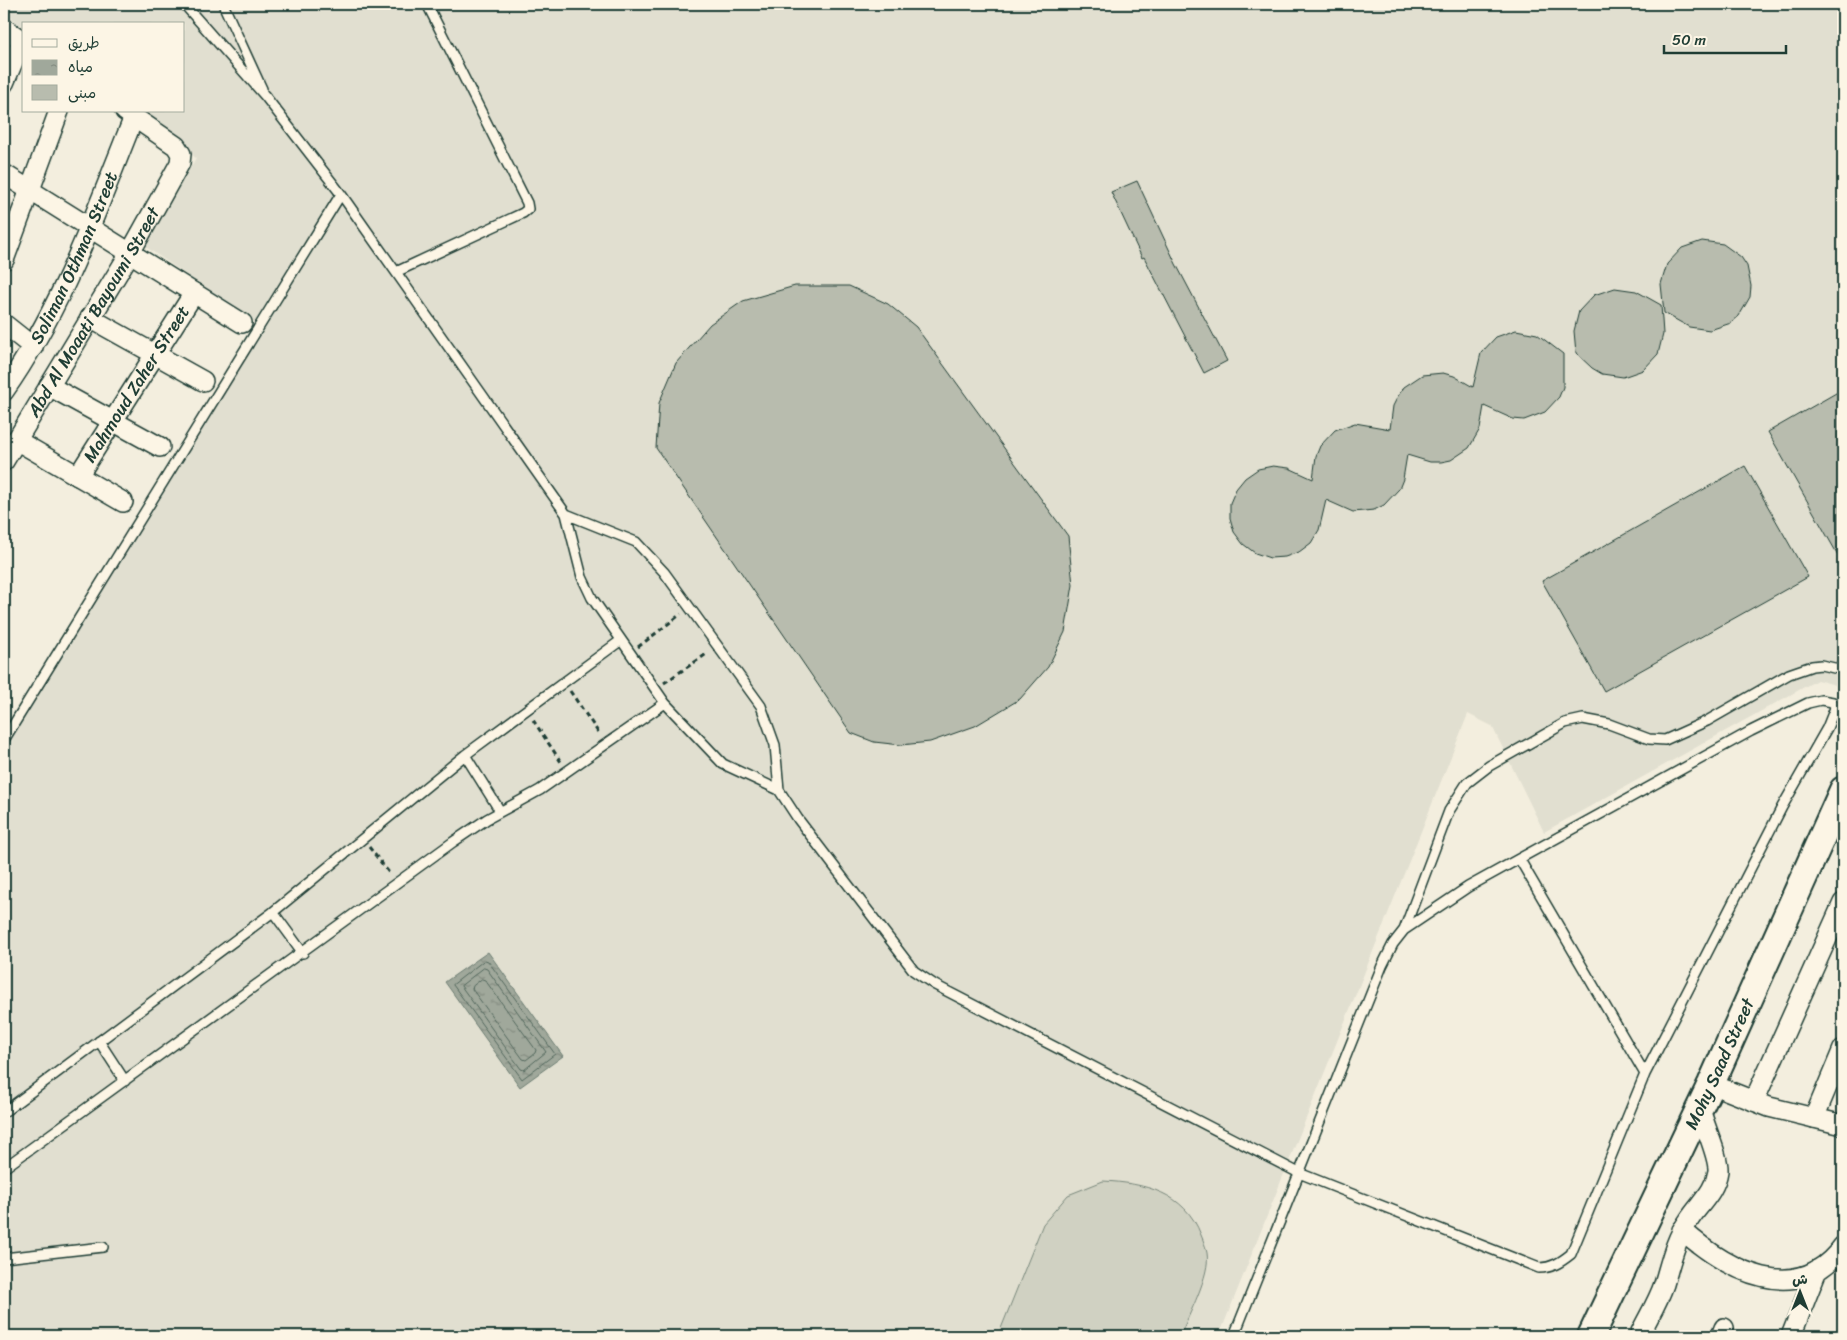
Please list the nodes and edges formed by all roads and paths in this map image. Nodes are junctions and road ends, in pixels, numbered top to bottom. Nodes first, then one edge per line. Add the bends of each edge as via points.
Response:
1 (184, 4) edge
2 (223, 4) edge
3 (427, 4) edge
4 (4, 28) edge
5 (22, 40) edge
6 (22, 43) edge
7 (4, 83) edge
8 (265, 96) junction
9 (59, 112) edge
10 (130, 114) edge
11 (4, 174) edge
12 (30, 190) junction
13 (341, 194) junction
14 (89, 227) junction
15 (130, 253) junction
16 (4, 260) edge
17 (396, 272) junction
18 (194, 294) junction
19 (90, 318) junction
20 (242, 323) dead end
21 (4, 324) edge
22 (33, 347) junction
23 (155, 355) junction
24 (203, 382) dead end
25 (49, 386) junction
26 (4, 391) edge
27 (112, 421) junction
28 (16, 440) junction
29 (160, 447) dead end
30 (4, 461) edge
31 (78, 476) junction
32 (123, 502) dead end
33 (566, 514) junction
34 (690, 608) junction
35 (620, 641) junction
36 (718, 646) junction
37 (629, 654) junction
38 (1843, 670) edge
39 (564, 681) junction
40 (656, 690) junction
41 (665, 703) junction
42 (526, 709) junction
43 (4, 740) edge
44 (606, 744) junction
45 (465, 755) junction
46 (568, 771) junction
47 (779, 790) junction
48 (1843, 790) edge
49 (500, 811) junction
50 (362, 839) junction
51 (1520, 860) junction
52 (397, 883) junction
53 (1843, 903) edge
54 (273, 912) junction
55 (1404, 930) junction
56 (303, 953) junction
57 (99, 1041) junction
58 (1843, 1049) edge
59 (1644, 1074) junction
60 (125, 1081) junction
61 (1711, 1084) junction
62 (1754, 1101) junction
63 (1700, 1108) junction
64 (4, 1112) edge
65 (1814, 1118) junction
66 (1843, 1126) edge
67 (4, 1168) edge
68 (1299, 1172) junction
69 (1682, 1230) junction
70 (1843, 1246) edge
71 (103, 1247) dead end
72 (4, 1258) edge
73 (1817, 1270) junction
74 (1234, 1336) edge
75 (1592, 1336) edge
76 (1639, 1336) edge
77 (1791, 1336) edge

1 - 8 lane
2 - 8 lane
3 - 17 lane via 528,209
4 - 5 street
6 - 7 street
8 - 13 lane
9 - 12 street
10 - 14 street, Soliman Othman Street
10 - 15 street, Abd Al Moaati Bayoumi Street via 176,146 181,154 180,163
11 - 12 street
12 - 14 street
12 - 16 street
13 - 17 lane
13 - 43 lane
14 - 15 street
14 - 22 street, Soliman Othman Street via 64,289
15 - 18 street
15 - 19 street, Abd Al Moaati Bayoumi Street
17 - 33 lane
18 - 20 street
18 - 23 street, Mahmoud Zaher Street
19 - 23 street
19 - 25 street, Abd Al Moaati Bayoumi Street
21 - 22 street
22 - 26 street, Soliman Othman Street
23 - 24 street
23 - 27 street, Mahmoud Zaher Street
25 - 27 street
25 - 28 street, Abd Al Moaati Bayoumi Street
27 - 29 street
27 - 31 street, Mahmoud Zaher Street
28 - 30 street, Abd Al Moaati Bayoumi Street
28 - 31 street
31 - 32 street
33 - 34 lane via 636,542 664,572
33 - 35 lane via 582,577
34 - 36 lane
34 - 37 path
35 - 37 lane
35 - 39 lane
36 - 40 path
36 - 47 lane via 761,706 775,745
37 - 40 lane
38 - 55 lane via 1821,665 1796,671 1707,721 1665,740 1640,737 1596,720 1565,723 1489,766 1467,783 1449,810
39 - 42 lane
39 - 44 path
40 - 41 lane
41 - 44 lane
41 - 47 lane via 723,764
42 - 45 lane
42 - 46 path
44 - 46 lane
45 - 49 lane
45 - 50 lane
46 - 49 lane
47 - 68 lane via 914,971 935,986
48 - 61 street, Mohy Saad Street
49 - 52 lane
50 - 52 path
50 - 54 lane
51 - 55 lane via 1468,887
51 - 59 lane
51 - 59 lane via 1751,731 1808,703 1833,702 1836,708 1827,728 1782,807
52 - 56 lane
53 - 62 street
54 - 56 lane
54 - 57 lane
55 - 68 lane via 1382,966
56 - 60 lane
57 - 60 lane
57 - 64 lane
58 - 65 street
59 - 68 lane via 1570,1254 1547,1268 1526,1264
60 - 67 lane
61 - 62 street
61 - 63 street, Mohy Saad Street
62 - 65 street
63 - 69 street via 1716,1155 1716,1182 1710,1195
63 - 75 street, Mohy Saad Street
65 - 66 street
68 - 74 lane
69 - 73 street via 1721,1259 1765,1278 1792,1279
69 - 76 street via 1657,1300
70 - 73 street
71 - 72 lane
73 - 77 street

